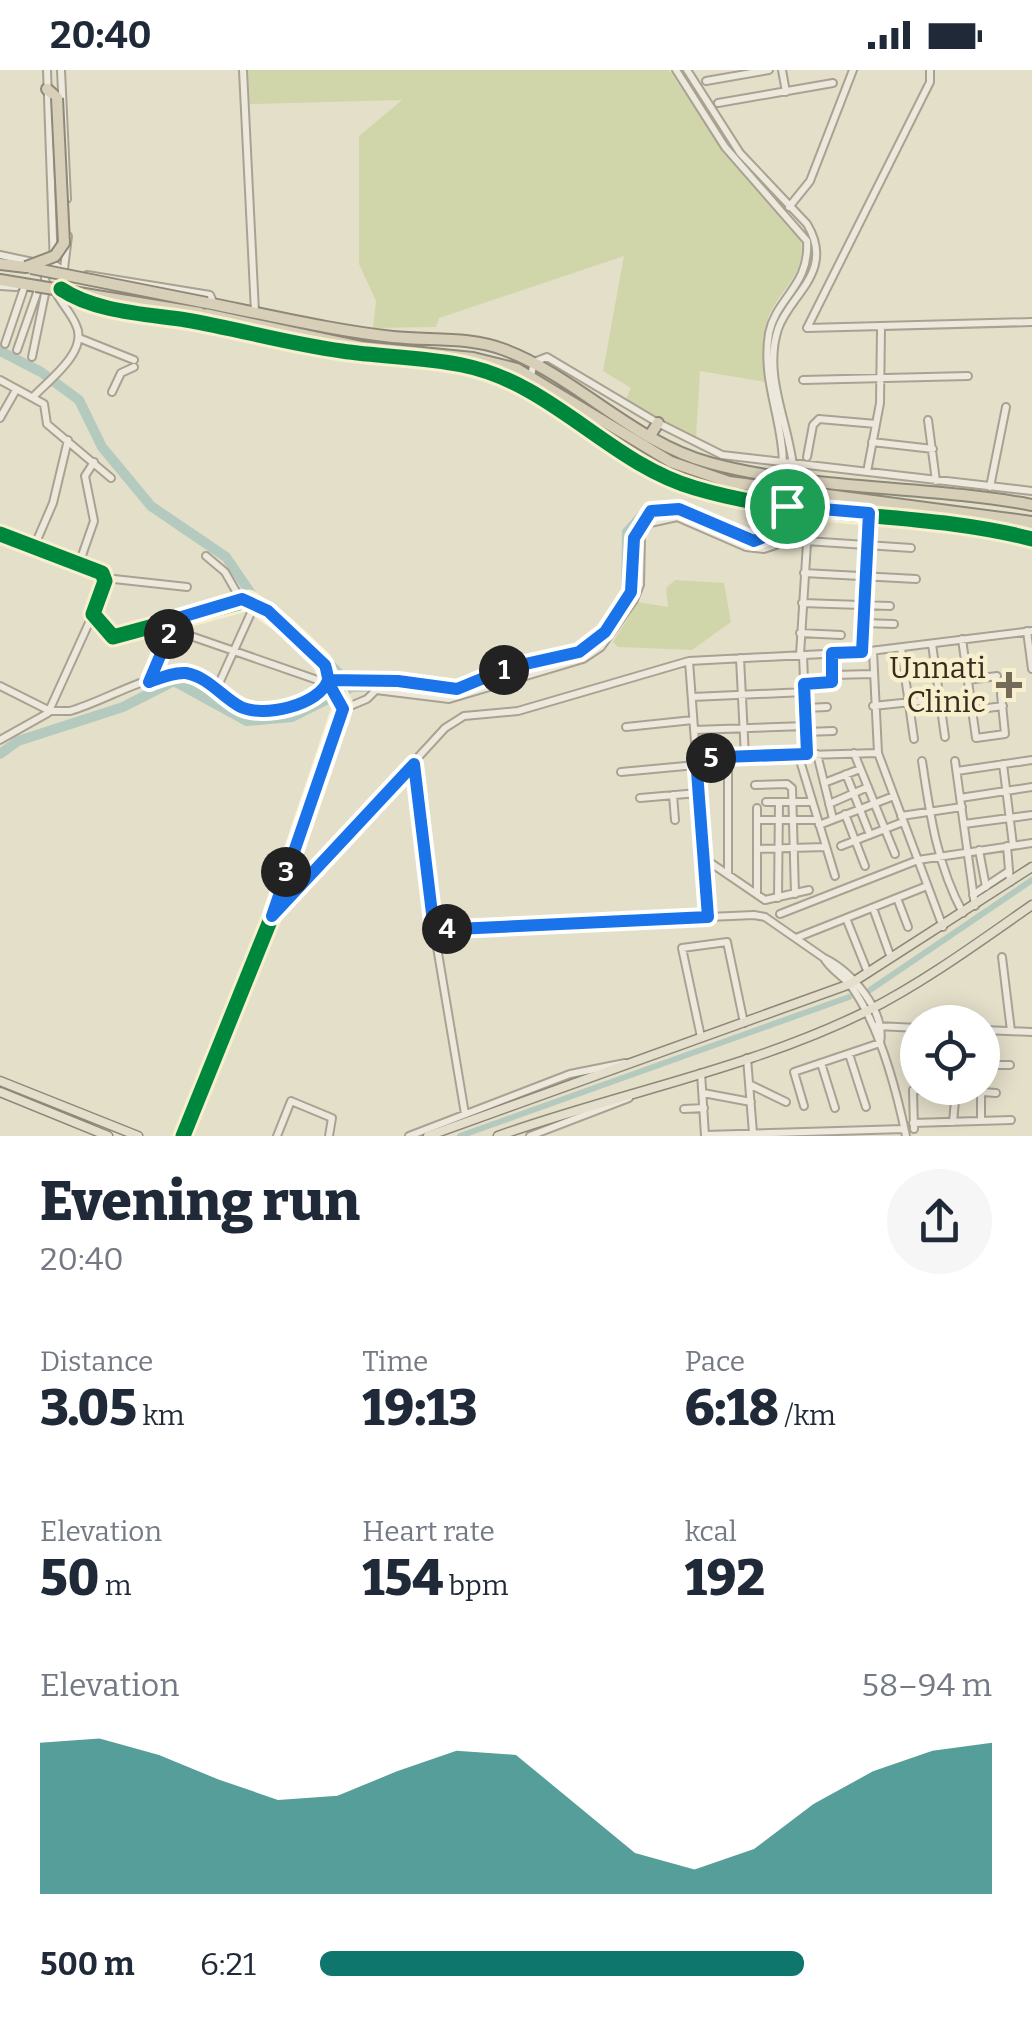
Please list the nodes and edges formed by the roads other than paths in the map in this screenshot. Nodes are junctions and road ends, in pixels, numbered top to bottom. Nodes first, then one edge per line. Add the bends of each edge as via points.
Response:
1 (47, 70) edge
2 (61, 70) edge
3 (244, 70) edge
4 (676, 70) edge
5 (687, 70) edge
6 (769, 70) edge
7 (782, 70) edge
8 (853, 70) edge
9 (930, 70) edge
10 (706, 81) dead end
11 (832, 83) dead end
12 (786, 92) junction
13 (52, 94) joint
14 (718, 103) dead end
15 (788, 207) junction
16 (0, 256) edge
17 (0, 264) edge
18 (52, 264) junction
19 (26, 267) junction
20 (65, 270) junction
21 (0, 283) edge
22 (24, 288) junction
23 (50, 289) junction
24 (208, 312) junction
25 (255, 312) junction
26 (1032, 322) edge
27 (881, 329) junction
28 (79, 338) junction
29 (5, 344) dead end
30 (17, 350) dead end
31 (32, 356) dead end
32 (534, 362) junction
33 (530, 375) junction
34 (584, 376) junction
35 (968, 376) dead end
36 (0, 380) edge
37 (803, 380) dead end
38 (880, 380) junction
39 (528, 389) junction
40 (576, 389) junction
41 (16, 390) junction
42 (112, 392) dead end
43 (33, 398) junction
44 (1006, 407) dead end
45 (0, 418) edge
46 (928, 420) dead end
47 (658, 423) junction
48 (876, 424) junction
49 (649, 436) junction
50 (69, 439) junction
51 (872, 442) junction
52 (934, 448) junction
53 (807, 457) dead end
54 (94, 462) junction
55 (729, 462) junction
56 (783, 465) junction
57 (795, 470) junction
58 (867, 472) junction
59 (834, 475) junction
60 (111, 478) dead end
61 (720, 479) junction
62 (937, 479) junction
63 (989, 492) junction
64 (1032, 492) edge
65 (716, 493) junction
66 (791, 493) junction
67 (935, 493) junction
68 (810, 495) junction
69 (870, 500) junction
70 (762, 502) junction
71 (1025, 503) edge
72 (787, 506) junction
73 (807, 508) junction
74 (902, 510) junction
75 (869, 513) junction
76 (974, 516) junction
77 (1026, 521) edge
78 (1032, 531) edge
79 (0, 534) edge
80 (1032, 539) edge
81 (806, 541) junction
82 (867, 546) junction
83 (34, 547) junction
84 (911, 548) dead end
85 (206, 556) dead end
86 (78, 564) junction
87 (804, 573) junction
88 (865, 576) junction
89 (105, 578) junction
90 (916, 579) dead end
91 (188, 587) dead end
92 (241, 600) junction
93 (802, 603) junction
94 (255, 604) junction
95 (863, 605) junction
96 (890, 606) dead end
97 (93, 614) junction
98 (862, 623) junction
99 (158, 624) junction
100 (894, 624) dead end
101 (171, 630) junction
102 (1031, 631) edge
103 (800, 633) junction
104 (841, 635) dead end
105 (962, 639) junction
106 (932, 644) junction
107 (901, 648) junction
108 (872, 651) junction
109 (234, 652) junction
110 (862, 652) junction
111 (832, 653) junction
112 (802, 655) junction
113 (740, 658) junction
114 (689, 661) junction
115 (1032, 669) edge
116 (872, 674) junction
117 (833, 675) junction
118 (998, 676) dead end
119 (968, 680) junction
120 (149, 682) junction
121 (329, 684) junction
122 (0, 686) edge
123 (217, 688) junction
124 (805, 688) junction
125 (1001, 694) dead end
126 (742, 695) junction
127 (692, 698) junction
128 (940, 699) junction
129 (909, 702) junction
130 (873, 706) junction
131 (1003, 706) junction
132 (343, 707) junction
133 (805, 708) junction
134 (827, 708) dead end
135 (50, 710) junction
136 (972, 710) junction
137 (693, 720) junction
138 (626, 726) dead end
139 (744, 728) junction
140 (806, 729) junction
141 (694, 730) junction
142 (833, 731) dead end
143 (946, 737) dead end
144 (914, 739) dead end
145 (0, 740) edge
146 (854, 753) junction
147 (878, 753) junction
148 (798, 754) junction
149 (807, 754) junction
150 (817, 754) junction
151 (728, 757) junction
152 (744, 757) junction
153 (1032, 760) edge
154 (922, 761) dead end
155 (955, 761) dead end
156 (696, 762) junction
157 (414, 764) junction
158 (1003, 764) junction
159 (860, 769) junction
160 (957, 771) junction
161 (621, 772) dead end
162 (846, 774) junction
163 (824, 783) junction
164 (756, 785) dead end
165 (868, 787) junction
166 (1032, 787) edge
167 (1006, 791) junction
168 (698, 793) junction
169 (854, 794) junction
170 (673, 796) junction
171 (894, 796) junction
172 (640, 798) dead end
173 (960, 798) junction
174 (766, 802) dead end
175 (778, 802) junction
176 (795, 802) junction
177 (812, 802) junction
178 (875, 803) junction
179 (830, 804) junction
180 (962, 807) junction
181 (757, 808) dead end
182 (860, 809) junction
183 (930, 812) junction
184 (845, 814) junction
185 (1032, 815) edge
186 (1010, 818) junction
187 (834, 819) junction
188 (902, 819) junction
189 (675, 820) dead end
190 (757, 820) junction
191 (778, 820) junction
192 (795, 820) junction
193 (818, 822) junction
194 (964, 824) junction
195 (885, 829) junction
196 (870, 835) junction
197 (855, 840) junction
198 (1032, 843) edge
199 (841, 846) dead end
200 (1010, 846) junction
201 (826, 847) junction
202 (778, 848) junction
203 (795, 848) junction
204 (757, 850) junction
205 (979, 850) junction
206 (968, 852) junction
207 (895, 854) dead end
208 (938, 854) junction
209 (704, 858) junction
210 (918, 860) junction
211 (865, 866) dead end
212 (1032, 867) edge
213 (1009, 871) junction
214 (728, 876) junction
215 (835, 876) dead end
216 (1010, 882) junction
217 (927, 886) junction
218 (986, 886) junction
219 (809, 890) dead end
220 (795, 894) junction
221 (973, 895) junction
222 (757, 896) junction
223 (778, 898) junction
224 (897, 898) junction
225 (1032, 905) edge
226 (975, 906) junction
227 (872, 908) junction
228 (780, 914) dead end
229 (964, 914) junction
230 (272, 916) junction
231 (708, 917) junction
232 (846, 918) junction
233 (908, 928) dead end
234 (942, 928) junction
235 (434, 930) junction
236 (795, 939) junction
237 (1002, 957) dead end
238 (892, 960) junction
239 (869, 975) junction
240 (852, 982) junction
241 (868, 1010) junction
242 (744, 1023) junction
243 (874, 1026) junction
244 (900, 1027) edge
245 (1012, 1031) junction
246 (1032, 1032) edge
247 (1000, 1033) edge
248 (701, 1037) junction
249 (880, 1044) junction
250 (849, 1054) junction
251 (747, 1058) junction
252 (628, 1063) junction
253 (821, 1063) junction
254 (1000, 1065) edge
255 (1010, 1065) dead end
256 (701, 1073) junction
257 (0, 1082) edge
258 (751, 1085) junction
259 (0, 1092) edge
260 (703, 1093) junction
261 (635, 1096) junction
262 (751, 1102) junction
263 (786, 1102) dead end
264 (913, 1105) edge
265 (954, 1105) edge
266 (981, 1105) edge
267 (804, 1106) dead end
268 (866, 1107) dead end
269 (704, 1108) junction
270 (836, 1108) dead end
271 (684, 1109) dead end
272 (913, 1113) junction
273 (465, 1114) junction
274 (902, 1114) junction
275 (981, 1120) junction
276 (1011, 1120) dead end
277 (953, 1122) junction
278 (909, 1129) edge
279 (750, 1134) edge
280 (108, 1136) edge
281 (138, 1136) edge
282 (183, 1136) edge
283 (277, 1136) edge
284 (329, 1136) edge
285 (409, 1136) edge
286 (428, 1136) edge
287 (498, 1136) edge
288 (530, 1136) edge
289 (705, 1136) edge

1 - 13 street
2 - 20 street
3 - 25 street
4 - 56 street via 725,147 807,241 802,277 774,316 768,341 769,398 781,429
5 - 15 street via 740,153
6 - 10 street
7 - 12 street
8 - 15 street via 810,181
9 - 27 street via 930,82 807,328
11 - 12 street
12 - 14 street
13 - 18 highway, bridge via 64,243
15 - 57 street via 812,231 815,256 802,296 776,337 775,387
16 - 18 street
17 - 19 highway
18 - 19 highway, bridge
18 - 20 street
18 - 23 street via 43,277
19 - 24 highway, bridge
20 - 23 street via 68,279
20 - 24 street via 210,295
21 - 22 street
21 - 24 highway, bridge
22 - 23 street
22 - 29 street
23 - 24 street via 124,311
23 - 28 street
23 - 30 street
23 - 31 street
24 - 25 highway
24 - 33 highway via 361,346 473,358
24 - 39 street via 343,351 466,366
25 - 32 highway via 392,337 478,342
26 - 27 street
27 - 38 street
28 - 42 street via 134,364
28 - 43 street via 74,353
32 - 33 street
32 - 34 street via 556,358
32 - 40 highway
33 - 39 street
33 - 61 highway via 671,462
34 - 40 highway
34 - 47 street
35 - 38 street
36 - 41 street
37 - 38 street
38 - 48 street
39 - 65 street via 634,460
40 - 49 highway
41 - 43 street
41 - 45 street
43 - 50 street via 47,408 47,424
44 - 63 street
46 - 52 street
47 - 49 highway
47 - 55 street
48 - 51 street
48 - 53 street via 819,419
49 - 55 highway via 676,451
50 - 54 street
50 - 83 street
51 - 52 street
51 - 58 street
52 - 62 street
54 - 60 street
54 - 86 street via 85,476 94,521
55 - 56 street
55 - 57 highway
56 - 57 street
57 - 59 highway
57 - 66 street
58 - 59 street
58 - 62 street
59 - 67 highway
61 - 65 highway
61 - 66 highway
62 - 63 street
62 - 67 street
63 - 64 street
63 - 67 highway
63 - 71 highway
65 - 70 street
66 - 68 highway
66 - 72 street
68 - 69 highway
68 - 73 street
69 - 74 highway
69 - 75 street
70 - 72 street
70 - 121 street via 774,533 754,541 679,509 651,511 634,538 631,592 605,632 579,652 508,668 457,689 365,679
72 - 73 street
73 - 75 street
73 - 81 street
73 - 132 street via 776,545 764,549 677,517 650,523 641,535 634,600 583,660 460,697 376,690
74 - 75 street
74 - 76 highway
75 - 82 street
76 - 77 highway
76 - 78 highway
76 - 80 street
79 - 83 street
81 - 82 street
81 - 87 street
82 - 84 street
82 - 88 street
83 - 86 street
85 - 92 street via 234,583
86 - 89 street
87 - 88 street
87 - 93 street
88 - 90 street
88 - 95 street
89 - 91 street
89 - 97 street
92 - 94 street
92 - 99 street
93 - 95 street
93 - 103 street
94 - 109 street
94 - 121 street via 321,660
95 - 96 street
95 - 98 street
97 - 99 street via 113,637
97 - 135 street
98 - 100 street
98 - 110 street
99 - 101 street
101 - 109 street
101 - 120 street
102 - 105 street
102 - 115 street
103 - 104 street
103 - 112 street
105 - 106 street
105 - 119 street
106 - 107 street
106 - 128 street
107 - 108 street
107 - 129 street
108 - 110 street
108 - 116 street
109 - 121 street
109 - 123 street
110 - 111 street
111 - 112 street
111 - 117 street
112 - 113 street
112 - 124 street
113 - 114 street
113 - 126 street
114 - 127 street
114 - 157 street via 518,710 464,716 444,728
116 - 117 street
116 - 130 street
117 - 124 street via 832,682
118 - 119 street
119 - 136 street
120 - 123 street via 186,673
120 - 135 street via 70,711
121 - 123 street via 302,702 262,711 241,708
121 - 132 street
122 - 135 street
124 - 126 street
124 - 133 street
125 - 131 street
126 - 127 street
126 - 139 street
127 - 137 street
128 - 129 street
128 - 143 street
129 - 130 street
129 - 144 street
130 - 147 street
131 - 136 street
131 - 136 street via 1001,736 976,738
132 - 230 street
133 - 134 street
133 - 140 street
135 - 145 street
137 - 138 street
137 - 141 street
139 - 140 street
139 - 141 street
139 - 152 street
140 - 142 street
140 - 149 street
141 - 156 street
146 - 147 street
146 - 150 street
146 - 159 street
147 - 171 street
148 - 149 street
148 - 152 street
148 - 177 street
149 - 150 street
150 - 163 street
151 - 152 street
151 - 156 street
151 - 214 street
153 - 158 street
154 - 183 street
155 - 160 street
156 - 161 street
156 - 168 street
157 - 230 street
157 - 235 street
158 - 160 street
158 - 167 street
159 - 162 street
159 - 165 street
160 - 173 street
162 - 163 street
162 - 169 street
163 - 179 street
164 - 176 street via 791,785
165 - 169 street
165 - 178 street
166 - 167 street
167 - 173 street
167 - 186 street
168 - 170 street
168 - 209 street
169 - 179 street
169 - 182 street
170 - 172 street
170 - 189 street
171 - 178 street
171 - 188 street
173 - 180 street
174 - 175 street
175 - 176 street
175 - 191 street
176 - 177 street
176 - 192 street
177 - 193 street
178 - 182 street
178 - 195 street
179 - 187 street
180 - 183 street
180 - 194 street
181 - 190 street
182 - 184 street
182 - 196 street
183 - 188 street
183 - 208 street
184 - 187 street
184 - 197 street
185 - 186 street
186 - 194 street
186 - 200 street
187 - 193 street
188 - 195 street
188 - 210 street
190 - 191 street
190 - 204 street
191 - 192 street
191 - 202 street
192 - 193 street
192 - 203 street
193 - 201 street
194 - 206 street
195 - 196 street
195 - 207 street
196 - 197 street
197 - 199 street
197 - 211 street
198 - 200 street
200 - 205 street
200 - 213 street
201 - 203 street
201 - 215 street
202 - 203 street
202 - 204 street
202 - 223 street
203 - 220 street
204 - 222 street
205 - 206 street
205 - 218 street
206 - 208 street
206 - 221 street
208 - 210 street
208 - 229 street
209 - 214 street
209 - 231 street
210 - 217 street
210 - 228 street
212 - 216 main road
213 - 216 street
213 - 218 street
214 - 222 street
216 - 226 main road
217 - 224 street
217 - 234 street
218 - 221 street
219 - 220 street
220 - 223 street
221 - 226 street
222 - 223 street
224 - 227 street
224 - 233 street
225 - 241 main road
226 - 229 main road
227 - 232 street
227 - 238 street
229 - 234 main road
230 - 282 street
231 - 235 street
231 - 236 street via 759,915
232 - 236 street
232 - 239 street
234 - 238 main road
235 - 273 street
236 - 240 street
237 - 245 street
238 - 239 main road
239 - 240 main road
240 - 241 street
240 - 242 main road
241 - 243 street
241 - 251 main road
242 - 248 main road
242 - 248 street via 727,942 682,948
243 - 244 street
243 - 249 street
245 - 246 street
245 - 247 street
248 - 252 main road
249 - 250 street
249 - 274 street
250 - 253 street
250 - 268 street
251 - 256 main road
251 - 258 street
252 - 273 street via 570,1074
252 - 286 main road
253 - 267 street via 794,1072
253 - 270 street
254 - 255 street
256 - 260 street
256 - 261 main road
257 - 281 main road
258 - 262 street
258 - 263 street
259 - 280 main road
260 - 262 street
260 - 269 street
261 - 287 main road via 592,1102
261 - 288 street
262 - 279 street
264 - 272 street
265 - 277 street
266 - 275 street
269 - 271 street
269 - 289 street
272 - 274 street
272 - 278 street
273 - 285 street
274 - 278 street
275 - 276 street
275 - 277 street
277 - 278 street
278 - 279 street
279 - 289 street
283 - 284 street via 292,1102 332,1118

